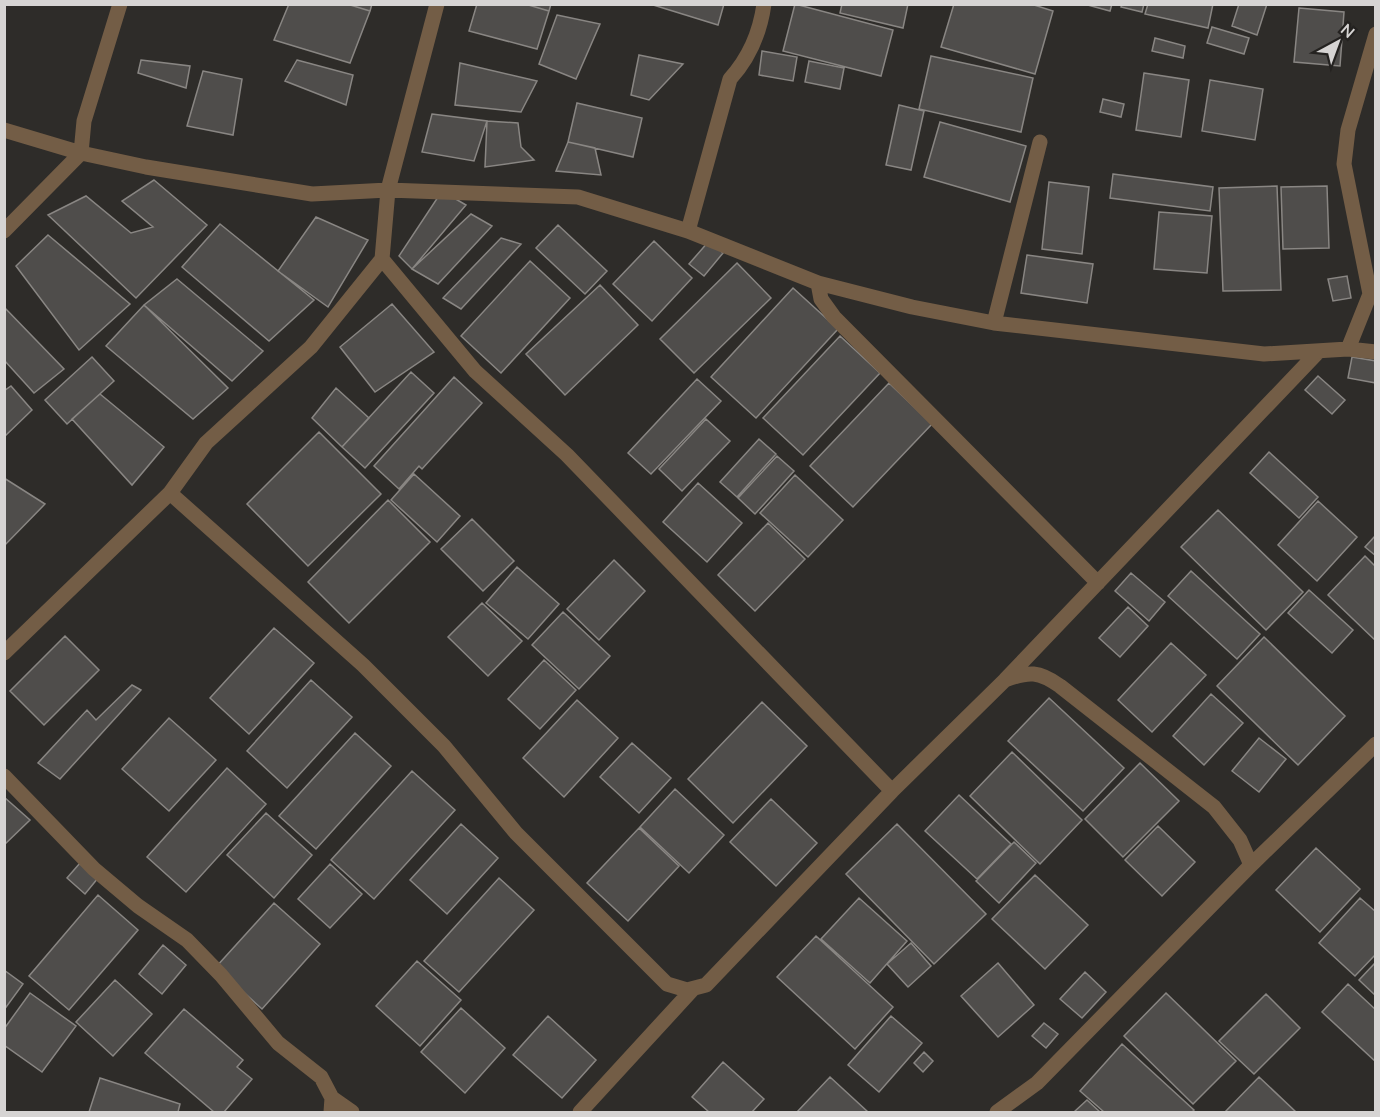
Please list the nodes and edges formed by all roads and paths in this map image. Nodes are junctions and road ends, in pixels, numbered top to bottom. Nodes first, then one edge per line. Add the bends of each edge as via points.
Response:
1 (120, 4) edge
2 (437, 4) edge
3 (764, 4) edge
4 (1376, 34) edge
5 (4, 130) edge
6 (1040, 142) dead end
7 (81, 153) junction
8 (388, 190) junction
9 (4, 231) edge
10 (688, 231) junction
11 (382, 259) junction
12 (818, 283) junction
13 (1373, 294) edge
14 (994, 323) junction
15 (1348, 348) junction
16 (1318, 352) junction
17 (1376, 352) edge
18 (170, 493) junction
19 (1098, 583) junction
20 (4, 653) edge
21 (1005, 680) junction
22 (1376, 744) edge
23 (4, 776) edge
24 (892, 791) junction
25 (1251, 865) junction
26 (693, 989) junction
27 (332, 1105) edge
28 (352, 1113) edge
29 (580, 1113) edge
30 (997, 1113) edge

1 - 7 street via 84,122
2 - 8 street
3 - 10 street via 762,23 744,63 730,80
4 - 13 street via 1348,130 1344,164
5 - 7 street
6 - 14 street
7 - 8 street via 312,194
7 - 9 street
8 - 10 street via 578,197
8 - 11 street
10 - 12 street
11 - 18 street via 311,347 206,443
11 - 24 street via 475,371 567,455
12 - 14 street
12 - 19 street via 821,299 834,318
13 - 15 street
14 - 16 street via 1264,354
15 - 16 street
15 - 17 street
16 - 19 street
18 - 20 street
18 - 26 street via 363,664 444,746 516,833 667,984
19 - 21 street
21 - 24 street
21 - 25 street via 1028,673 1044,675 1060,686 1214,807 1240,840
22 - 25 street
23 - 27 street via 94,869 187,940 278,1043 321,1077
24 - 26 street via 706,985
25 - 30 street via 1037,1083
26 - 29 street
27 - 28 street

